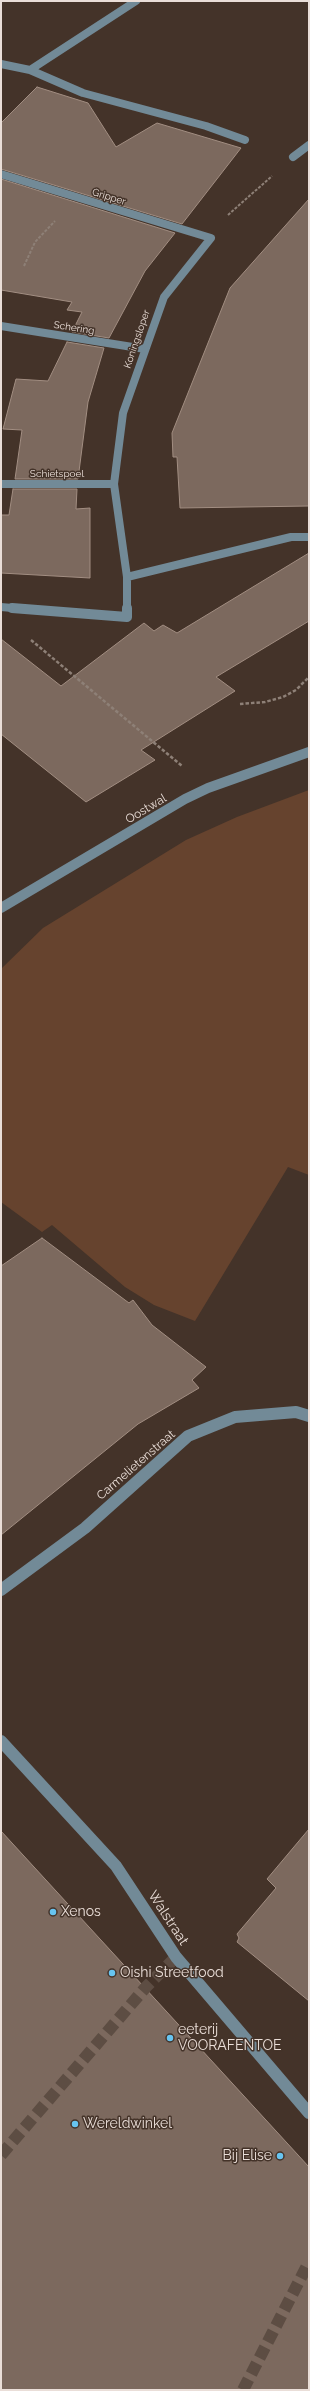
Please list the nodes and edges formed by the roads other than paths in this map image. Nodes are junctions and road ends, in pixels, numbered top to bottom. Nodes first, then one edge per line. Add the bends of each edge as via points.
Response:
1 (136, 1) edge
2 (1, 64) edge
3 (30, 70) junction
4 (246, 140) dead end
5 (309, 145) edge
6 (293, 157) road end
7 (1, 174) edge
8 (211, 238) joint
9 (1, 326) edge
10 (144, 349) junction
11 (1, 484) edge
12 (114, 484) junction
13 (309, 537) edge
14 (127, 577) junction
15 (1, 607) edge
16 (309, 752) edge
17 (2, 909) edge
18 (309, 1416) edge
19 (1, 1590) edge
20 (1, 1741) edge
21 (309, 2113) edge

1 - 3 street
2 - 3 street
3 - 4 street via 83,93 206,126
5 - 6 street
7 - 8 street, Gripper
8 - 10 street, Koningsloper via 164,297
9 - 10 street, Schering
10 - 12 street, Koningsloper via 123,413
11 - 12 street, Schietspoel
12 - 14 street, Koningsloper
13 - 14 street via 291,537
14 - 15 street, Koningsloper via 127,617
16 - 17 street, Oostwal via 208,788 185,799
18 - 19 street, Carmelietenstraat via 296,1412 235,1417 188,1436 85,1528
20 - 21 street, Walstraat via 116,1866 176,1957

